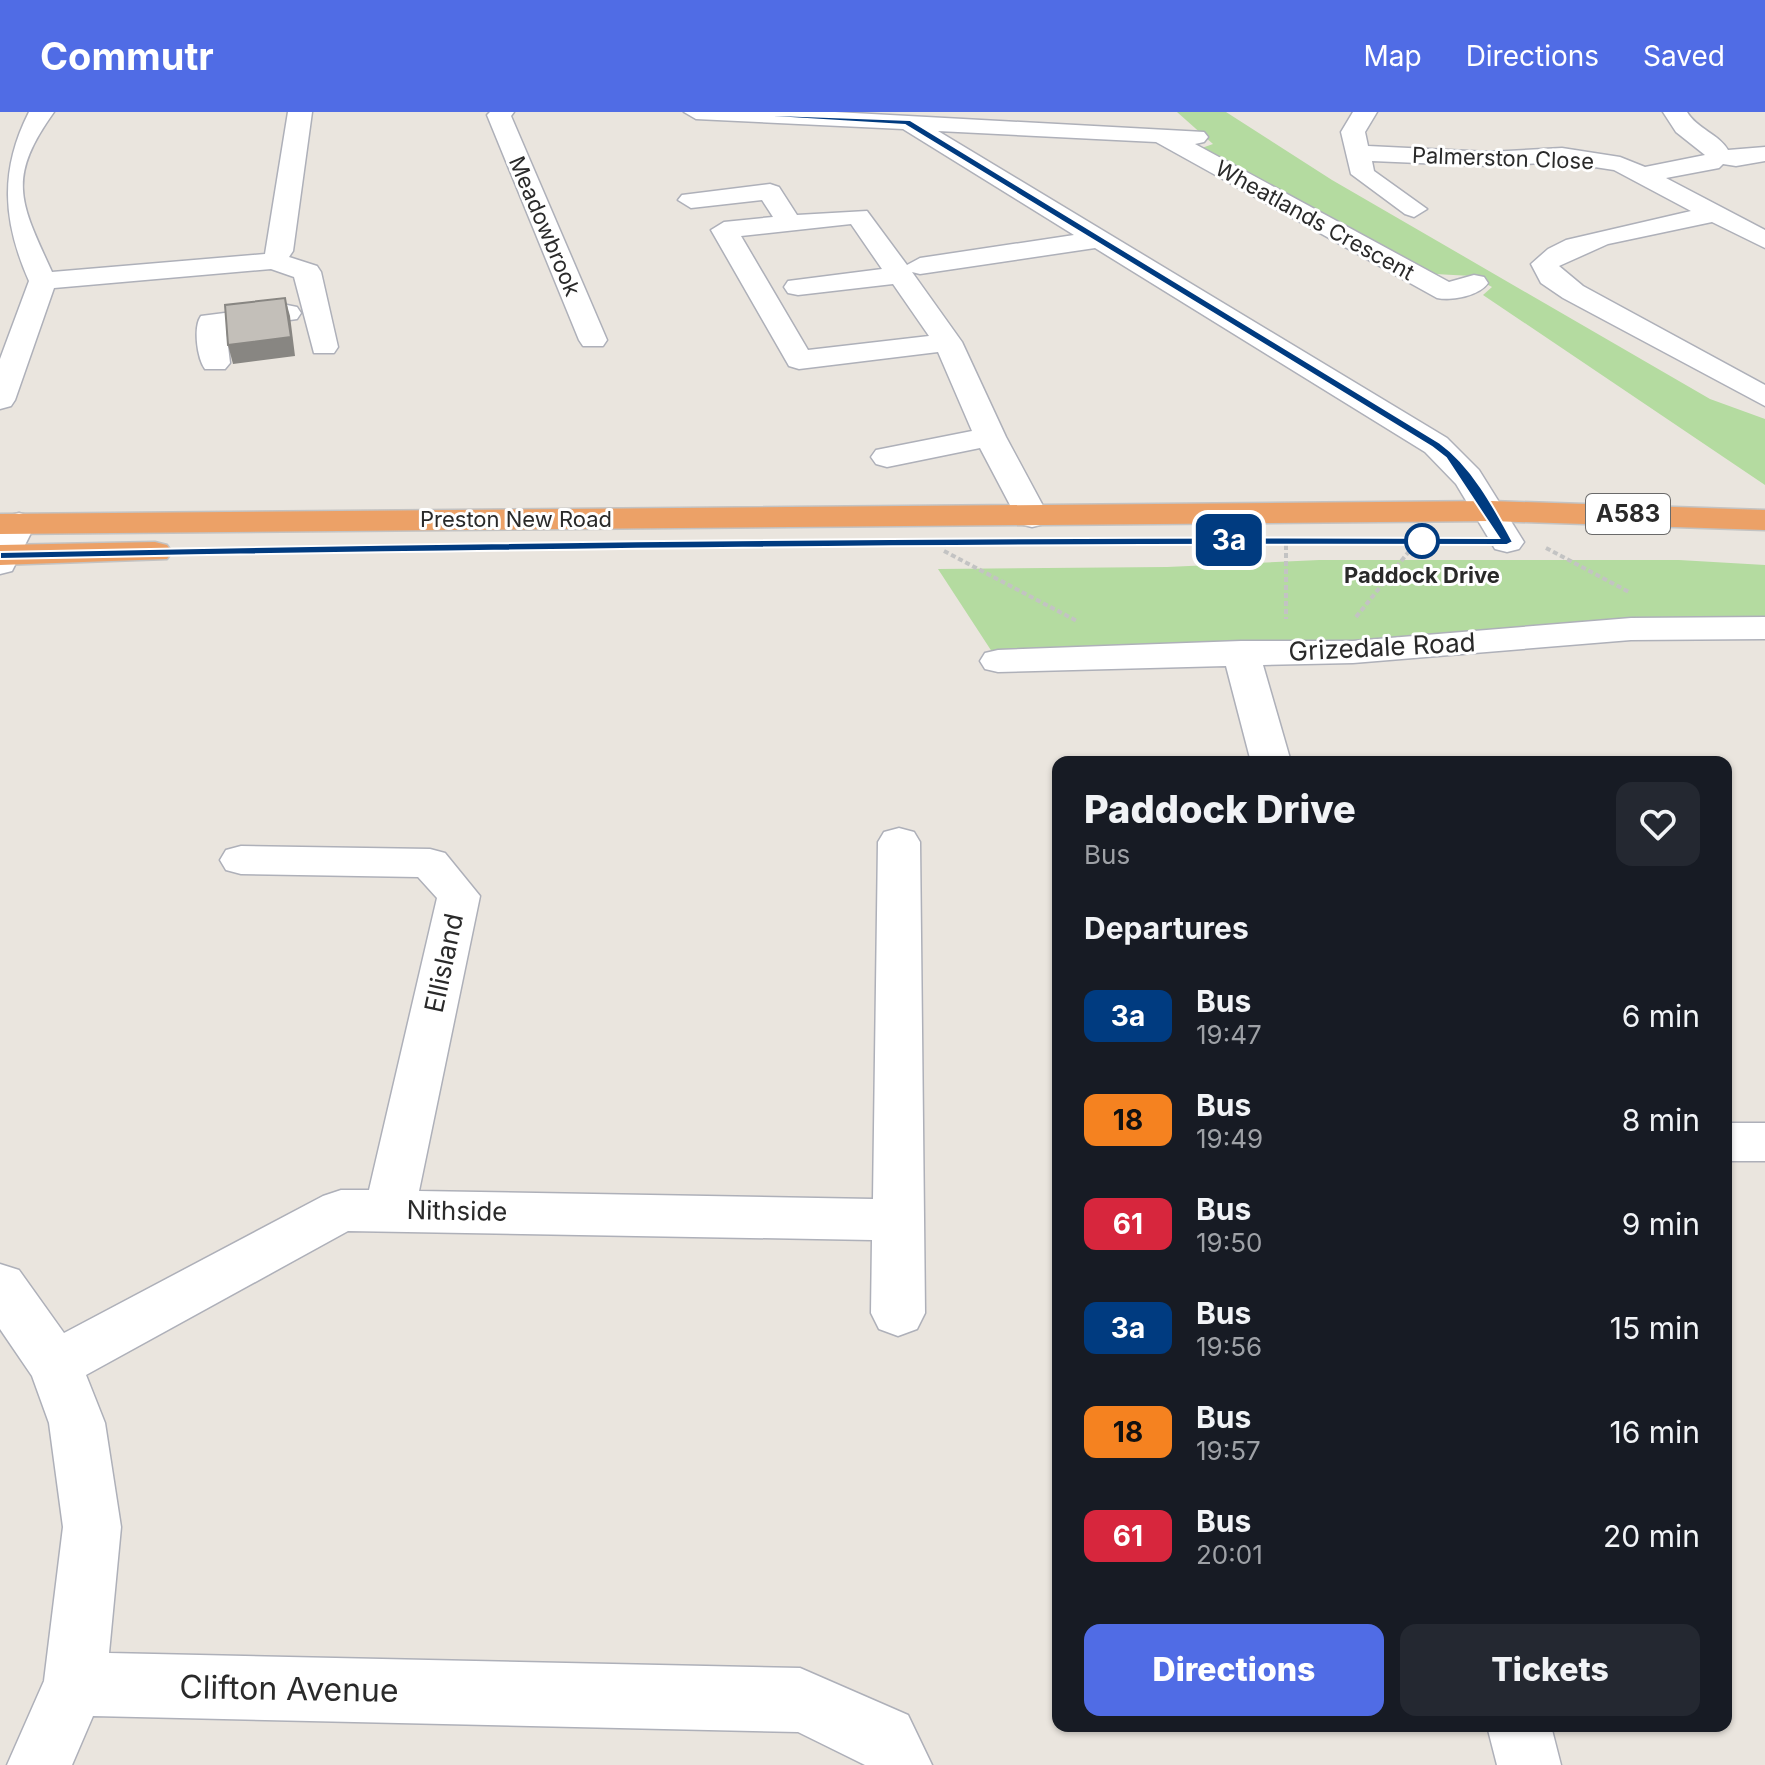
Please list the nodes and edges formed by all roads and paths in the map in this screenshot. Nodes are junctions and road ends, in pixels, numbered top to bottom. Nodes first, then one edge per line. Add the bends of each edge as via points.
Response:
1 (42, 112) edge
2 (300, 112) edge
3 (502, 112) edge
4 (696, 112) edge
5 (1365, 112) edge
6 (1675, 112) edge
7 (907, 122) junction
8 (1159, 134) junction
9 (1196, 137) dead end
10 (1359, 153) junction
11 (1765, 154) edge
12 (1717, 156) junction
13 (1644, 175) junction
14 (691, 200) dead end
15 (1414, 209) dead end
16 (1716, 214) junction
17 (789, 223) junction
18 (1096, 240) junction
19 (1765, 240) edge
20 (273, 261) junction
21 (910, 271) junction
22 (43, 281) junction
23 (1474, 283) dead end
24 (798, 287) dead end
25 (317, 310) junction
26 (593, 340) dead end
27 (1709, 341) dead end
28 (948, 342) junction
29 (324, 347) dead end
30 (1674, 349) junction
31 (215, 363) dead end
32 (1765, 397) edge
33 (0, 400) edge
34 (990, 437) junction
35 (887, 457) dead end
36 (1491, 511) junction
37 (1032, 517) junction
38 (1765, 520) edge
39 (1286, 540) junction
40 (1419, 541) junction
41 (1521, 542) junction
42 (931, 543) junction
43 (5, 544) edge
44 (1765, 547) edge
45 (1695, 628) junction
46 (1765, 628) edge
47 (1241, 652) junction
48 (1287, 652) junction
49 (1327, 652) junction
50 (1141, 656) junction
51 (998, 661) dead end
52 (1269, 756) edge
53 (899, 842) dead end
54 (241, 860) dead end
55 (1732, 1142) edge
56 (1765, 1142) edge
57 (390, 1210) junction
58 (898, 1220) junction
59 (0, 1286) edge
60 (898, 1313) dead end
61 (55, 1365) junction
62 (75, 1684) junction
63 (1521, 1732) edge
64 (39, 1765) edge
65 (900, 1765) edge
66 (1529, 1765) edge

1 - 22 street via 30,122 1,177 2,206
2 - 20 street via 280,251
3 - 26 street, Meadowbrook
4 - 7 street
5 - 10 street via 1353,132
6 - 12 street via 1684,127 1715,148
7 - 8 street
7 - 18 street
8 - 9 street
8 - 23 street, Wheatlands Crescent via 1447,292
10 - 13 street, Palmerston Close via 1489,159 1562,155 1620,164
10 - 15 street, Palmerston Close via 1363,174
11 - 12 street
12 - 13 street via 1710,163
13 - 16 street, Palmerston Close
14 - 17 street via 770,192
16 - 19 street, Palmerston Close
16 - 30 street via 1581,244 1553,253 1544,264 1551,277 1573,292
17 - 21 street via 858,216
17 - 28 street via 724,230 799,360
18 - 21 street
18 - 36 street via 1436,445 1450,455
20 - 22 street
20 - 25 street via 307,272
21 - 24 street
21 - 28 street
22 - 33 street
25 - 29 street
25 - 31 street via 211,322
27 - 30 street
28 - 34 street
30 - 32 street
34 - 35 street
34 - 37 street
36 - 37 highway, Preston New Road / A583
36 - 38 highway, Preston New Road / A583
36 - 41 street
37 - 43 highway, Preston New Road / A583
39 - 40 highway, Preston New Road / A583
39 - 42 highway, Preston New Road / A583
39 - 48 path
40 - 41 highway, Preston New Road / A583
40 - 49 path
41 - 44 highway, Preston New Road / A583
41 - 45 path
42 - 43 highway, Preston New Road / A583
42 - 50 path
45 - 46 street, Grizedale Road
45 - 49 street, Grizedale Road
47 - 48 street, Grizedale Road
47 - 50 street, Grizedale Road
47 - 52 street
48 - 49 street, Grizedale Road
50 - 51 street, Grizedale Road
53 - 58 street
54 - 57 street, Ellisland via 430,863 459,896
55 - 56 street
57 - 58 street, Nithside
57 - 61 street, Nithside via 341,1210
58 - 60 street
59 - 61 street
61 - 62 street via 77,1423 92,1527
62 - 64 street
62 - 65 street, Clifton Avenue via 800,1700 885,1738
63 - 66 street

